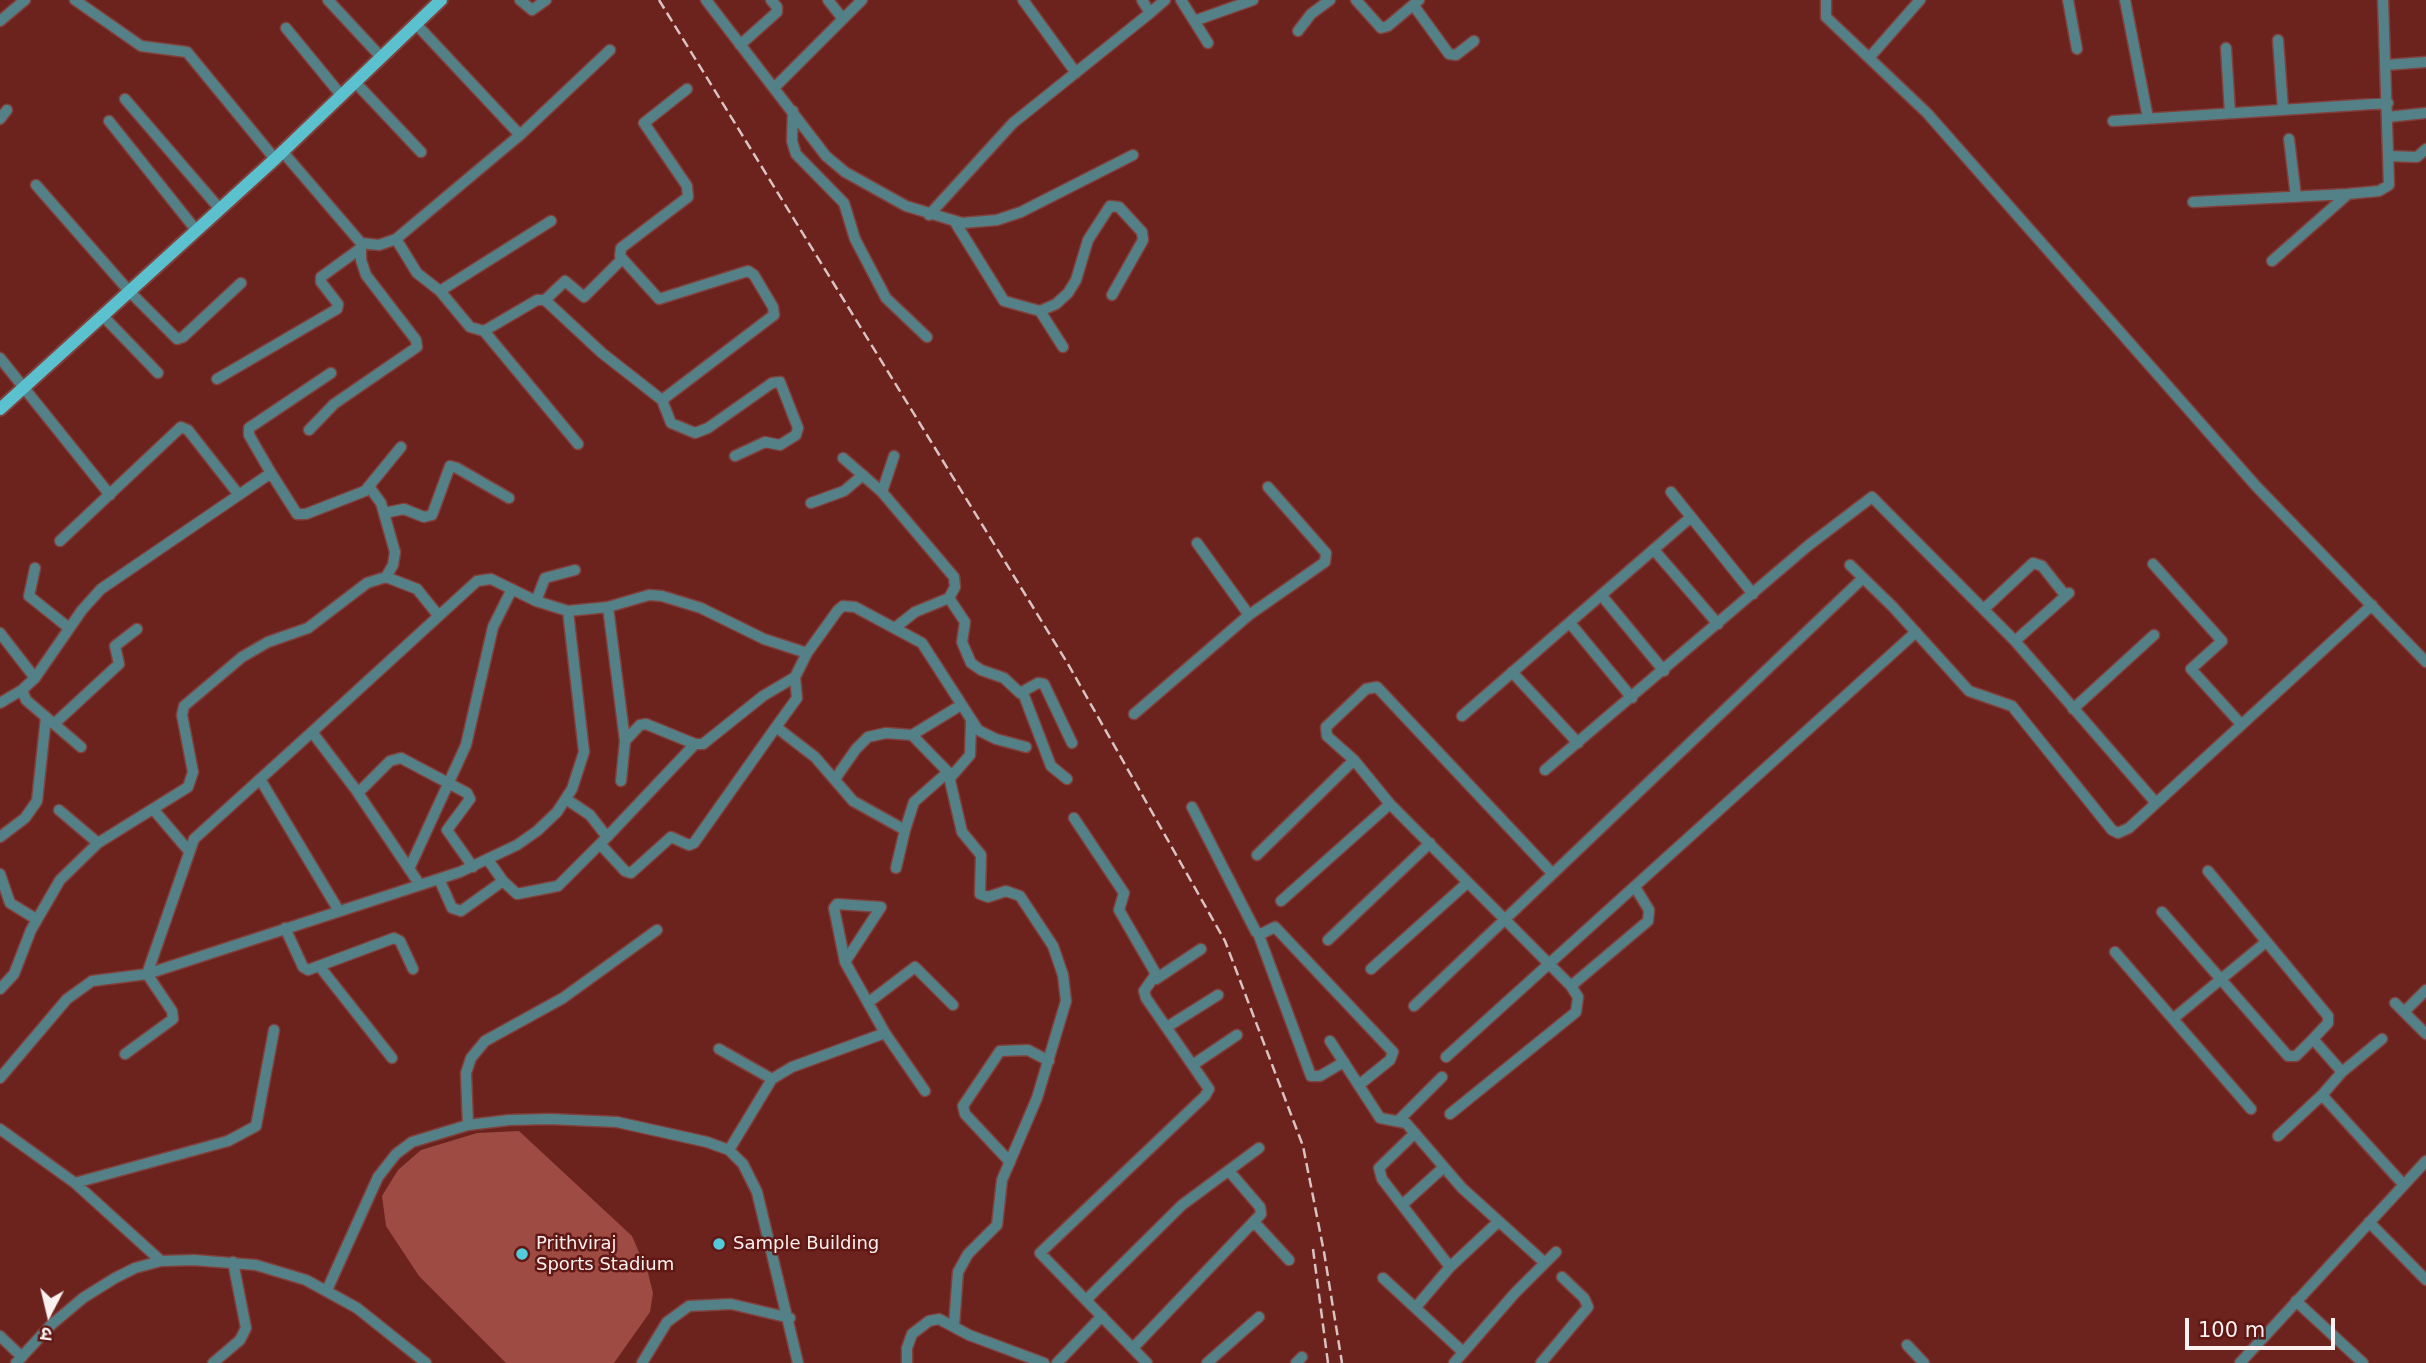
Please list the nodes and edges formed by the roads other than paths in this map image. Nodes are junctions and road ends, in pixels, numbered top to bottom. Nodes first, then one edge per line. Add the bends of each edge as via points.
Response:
1 (24, 0) edge
2 (75, 0) edge
3 (328, 0) edge
4 (442, 0) edge
5 (520, 0) edge
6 (546, 0) edge
7 (706, 0) edge
8 (771, 0) edge
9 (828, 0) edge
10 (862, 0) edge
11 (1023, 0) edge
12 (1142, 0) edge
13 (1165, 0) edge
14 (1181, 0) edge
15 (1253, 0) edge
16 (1330, 0) edge
17 (1356, 0) edge
18 (1825, 0) edge
19 (1920, 0) edge
20 (2068, 0) edge
21 (2125, 0) edge
22 (2383, 0) edge
23 (1418, 2) edge
24 (1150, 13) junction
25 (843, 19) junction
26 (0, 20) edge
27 (1194, 21) junction
28 (416, 24) junction
29 (286, 28) dead end
30 (1298, 30) dead end
31 (2278, 40) dead end
32 (1474, 41) dead end
33 (1208, 43) dead end
34 (740, 44) junction
35 (2225, 48) dead end
36 (2077, 49) dead end
37 (610, 50) dead end
38 (381, 57) junction
39 (1869, 58) junction
40 (2426, 62) edge
41 (2386, 65) junction
42 (1076, 73) junction
43 (355, 82) junction
44 (775, 87) junction
45 (687, 89) dead end
46 (341, 95) junction
47 (125, 99) dead end
48 (2388, 103) junction
49 (2283, 109) junction
50 (793, 111) junction
51 (2230, 113) junction
52 (2426, 113) edge
53 (2388, 117) junction
54 (2148, 118) junction
55 (109, 121) dead end
56 (2113, 121) dead end
57 (520, 135) junction
58 (2289, 139) dead end
59 (2426, 149) edge
60 (421, 152) dead end
61 (279, 155) junction
62 (1133, 155) dead end
63 (2389, 156) junction
64 (36, 185) dead end
65 (2347, 194) junction
66 (2296, 197) junction
67 (2193, 202) dead end
68 (219, 208) junction
69 (929, 215) junction
70 (551, 222) dead end
71 (955, 222) junction
72 (196, 230) junction
73 (396, 239) junction
74 (361, 246) junction
75 (622, 260) junction
76 (2272, 261) dead end
77 (241, 283) dead end
78 (129, 291) junction
79 (440, 291) junction
80 (1112, 295) dead end
81 (545, 300) junction
82 (1040, 311) junction
83 (102, 315) junction
84 (484, 331) junction
85 (927, 337) dead end
86 (1063, 348) dead end
87 (0, 358) edge
88 (158, 373) dead end
89 (331, 373) dead end
90 (216, 379) dead end
91 (21, 387) junction
92 (662, 400) junction
93 (0, 408) edge
94 (309, 430) dead end
95 (578, 444) dead end
96 (401, 447) dead end
97 (735, 456) dead end
98 (894, 456) dead end
99 (843, 458) dead end
100 (271, 473) junction
101 (863, 475) junction
102 (1268, 486) dead end
103 (370, 488) junction
104 (882, 492) junction
105 (1671, 492) dead end
106 (110, 495) junction
107 (239, 495) junction
108 (509, 498) dead end
109 (811, 503) dead end
110 (384, 513) junction
111 (1691, 517) junction
112 (60, 541) dead end
113 (1197, 543) dead end
114 (1654, 550) junction
115 (2153, 564) dead end
116 (1850, 565) dead end
117 (35, 568) dead end
118 (575, 570) dead end
119 (386, 577) junction
120 (1863, 579) junction
121 (512, 589) junction
122 (1753, 594) junction
123 (1602, 596) junction
124 (949, 598) junction
125 (536, 601) junction
126 (2371, 604) junction
127 (608, 607) junction
128 (1984, 609) junction
129 (568, 611) junction
130 (438, 615) junction
131 (1249, 615) junction
132 (1570, 623) junction
133 (1718, 624) junction
134 (896, 626) junction
135 (69, 628) junction
136 (137, 628) dead end
137 (1916, 632) junction
138 (0, 633) edge
139 (2154, 635) dead end
140 (2015, 641) junction
141 (807, 653) junction
142 (2426, 662) edge
143 (1664, 671) junction
144 (1512, 672) junction
145 (795, 677) junction
146 (35, 678) junction
147 (22, 690) junction
148 (1023, 693) junction
149 (1632, 698) junction
150 (0, 703) edge
151 (961, 705) junction
152 (2073, 709) junction
153 (1134, 714) dead end
154 (1462, 716) dead end
155 (50, 721) junction
156 (971, 721) junction
157 (2240, 723) junction
158 (776, 727) junction
159 (313, 732) junction
160 (912, 735) junction
161 (625, 741) junction
162 (1072, 743) dead end
163 (1578, 743) junction
164 (695, 744) junction
165 (80, 747) dead end
166 (1026, 747) dead end
167 (1354, 760) junction
168 (1545, 770) dead end
169 (949, 775) junction
170 (260, 779) junction
171 (835, 779) junction
172 (1067, 779) dead end
173 (448, 781) junction
174 (621, 781) dead end
175 (358, 793) junction
176 (566, 799) junction
177 (2156, 803) junction
178 (1390, 804) junction
179 (1192, 807) dead end
180 (153, 809) junction
181 (59, 810) dead end
182 (1074, 818) dead end
183 (905, 831) junction
184 (0, 837) edge
185 (604, 841) junction
186 (98, 843) junction
187 (1430, 843) junction
188 (188, 850) junction
189 (1257, 855) dead end
190 (488, 860) junction
191 (473, 867) junction
192 (896, 868) dead end
193 (409, 869) junction
194 (2208, 871) dead end
195 (1552, 873) junction
196 (0, 874) edge
197 (439, 879) junction
198 (503, 881) junction
199 (1467, 883) junction
200 (419, 885) junction
201 (1635, 887) junction
202 (1281, 901) dead end
203 (339, 911) junction
204 (2162, 912) dead end
205 (36, 919) junction
206 (1507, 920) junction
207 (285, 928) junction
208 (657, 930) dead end
209 (1258, 933) junction
210 (1328, 940) dead end
211 (2266, 942) junction
212 (1201, 949) dead end
213 (2115, 952) dead end
214 (845, 962) junction
215 (1551, 964) junction
216 (320, 967) junction
217 (1371, 969) dead end
218 (412, 970) dead end
219 (146, 974) junction
220 (1156, 979) junction
221 (2220, 979) junction
222 (1571, 986) junction
223 (0, 989) edge
224 (2426, 990) edge
225 (1218, 995) dead end
226 (869, 1002) junction
227 (2395, 1003) dead end
228 (953, 1005) dead end
229 (1414, 1006) dead end
230 (2404, 1012) junction
231 (2174, 1018) junction
232 (1167, 1027) junction
233 (274, 1030) dead end
234 (885, 1033) junction
235 (2426, 1034) edge
236 (1237, 1035) dead end
237 (2313, 1039) junction
238 (2382, 1039) dead end
239 (1330, 1041) dead end
240 (719, 1049) dead end
241 (125, 1054) dead end
242 (1446, 1057) dead end
243 (392, 1058) dead end
244 (1049, 1061) junction
245 (1343, 1062) junction
246 (1194, 1064) junction
247 (2342, 1072) junction
248 (1441, 1077) dead end
249 (0, 1078) edge
250 (772, 1079) junction
251 (1359, 1085) junction
252 (925, 1091) dead end
253 (2322, 1095) junction
254 (2251, 1109) dead end
255 (1450, 1114) dead end
256 (1399, 1120) junction
257 (468, 1125) junction
258 (0, 1129) edge
259 (1415, 1133) junction
260 (2278, 1136) dead end
261 (1259, 1148) dead end
262 (729, 1150) junction
263 (2426, 1161) edge
264 (1010, 1162) junction
265 (1444, 1167) junction
266 (1229, 1171) junction
267 (75, 1183) junction
268 (2403, 1184) junction
269 (1402, 1205) junction
270 (1254, 1222) junction
271 (1498, 1222) junction
272 (2369, 1222) junction
273 (1556, 1252) dead end
274 (161, 1261) junction
275 (1289, 1261) dead end
276 (233, 1262) junction
277 (1545, 1263) junction
278 (1450, 1267) junction
279 (1562, 1277) dead end
280 (1383, 1278) dead end
281 (2426, 1280) edge
282 (327, 1290) junction
283 (1087, 1299) junction
284 (2296, 1301) junction
285 (1416, 1307) junction
286 (1102, 1316) junction
287 (1259, 1317) dead end
288 (790, 1318) junction
289 (954, 1326) junction
290 (0, 1336) edge
291 (1907, 1345) dead end
292 (1133, 1348) junction
293 (1463, 1352) junction
294 (19, 1360) edge
295 (213, 1363) edge
296 (426, 1363) edge
297 (642, 1363) edge
298 (799, 1363) edge
299 (907, 1363) edge
300 (1044, 1363) edge
301 (1057, 1363) edge
302 (1147, 1363) edge
303 (1207, 1363) edge
304 (1454, 1363) edge
305 (1541, 1363) edge
306 (1924, 1363) edge
307 (2240, 1363) edge
308 (2363, 1363) edge

1 - 26 street
2 - 61 street via 141,46 175,48 191,55
3 - 38 street
4 - 28 main road
5 - 6 street via 532,10
7 - 34 street
8 - 34 street via 777,12
9 - 25 street
10 - 25 street
11 - 42 street
12 - 24 street
13 - 24 street
14 - 27 street
15 - 27 street
16 - 30 street
17 - 23 street via 1381,28
18 - 39 street via 1826,17
19 - 39 street
20 - 36 street
21 - 54 street
22 - 41 street
23 - 32 street via 1449,54 1456,55
24 - 42 street
25 - 44 street
27 - 33 street
28 - 38 main road
28 - 57 street
29 - 46 street
31 - 49 street
34 - 44 street
35 - 51 street
37 - 57 street
38 - 43 main road
39 - 126 street via 1927,114 2256,486
40 - 41 street
41 - 48 street
42 - 69 street via 1013,123
43 - 46 main road
43 - 60 street
44 - 50 street
45 - 75 street via 644,124 687,187 688,197 621,248
46 - 61 main road
47 - 68 street
48 - 49 street
48 - 53 street
49 - 51 street
50 - 69 street via 835,165 889,198
50 - 85 street via 796,154 844,203 855,239 886,298
51 - 54 street
52 - 53 street
53 - 63 street
54 - 56 street
55 - 72 street
57 - 73 street
58 - 66 street
59 - 63 street via 2417,157
61 - 68 main road
61 - 74 street
62 - 71 street via 1009,217
63 - 65 street via 2390,177 2385,188
64 - 78 street
65 - 66 street
65 - 76 street
66 - 67 street
68 - 72 main road
69 - 71 street
70 - 79 street
71 - 82 street via 1004,301
72 - 78 main road
73 - 74 street
73 - 79 street via 417,273
74 - 90 street via 321,276 337,309
74 - 94 street via 366,275 417,347 334,404
75 - 81 street via 584,297 565,281
75 - 92 street via 659,299 748,271 775,312
77 - 78 street via 181,339 173,337
78 - 83 main road
79 - 84 street via 470,327
80 - 82 street via 1143,235 1114,205 1088,240 1068,292
81 - 84 street via 537,300
81 - 92 street via 602,354
82 - 86 street
83 - 88 street
83 - 91 main road
84 - 95 street
87 - 91 street
89 - 100 street via 249,428
91 - 93 main road
91 - 106 street
92 - 97 street via 671,423 688,432 701,432 772,383 784,384 798,432 780,445 765,442
96 - 103 street
98 - 104 street
99 - 101 street
100 - 103 street via 301,515
100 - 107 street
101 - 104 street
101 - 109 street via 844,491
102 - 131 street via 1328,556
103 - 110 street
104 - 124 street via 954,577
105 - 111 street
106 - 107 street via 181,427
106 - 112 street
107 - 135 street via 101,589
108 - 110 street via 450,466 432,515 424,517 404,509
110 - 119 street via 395,552
111 - 114 street
111 - 122 street
113 - 131 street
114 - 123 street
114 - 133 street
115 - 157 street via 2222,641 2191,669
116 - 120 street
117 - 135 street via 29,596
118 - 125 street via 545,578
119 - 130 street via 417,589
119 - 180 street via 367,583 308,628 257,648 187,702 182,715 191,755 191,783
120 - 137 street
120 - 195 street
121 - 125 street
121 - 130 street via 484,578
121 - 173 street via 493,627 471,731
122 - 128 street via 1872,497
122 - 133 street
123 - 132 street
123 - 143 street
124 - 134 street via 915,612
124 - 148 street via 965,622 962,642 971,663
125 - 129 street
126 - 142 street
126 - 157 street
127 - 129 street
127 - 141 street via 649,595 673,598
127 - 161 street
128 - 140 street
128 - 140 street via 2034,563 2042,566 2068,594
129 - 176 street via 584,738 581,765
130 - 159 street
131 - 153 street
132 - 144 street
132 - 149 street
133 - 143 street
134 - 141 street via 855,607 843,607
134 - 151 street via 922,643
135 - 146 street
136 - 155 street via 115,646 120,664
137 - 177 street via 1974,695 2012,706 2112,830 2123,832
137 - 201 street
138 - 146 street
139 - 152 street
140 - 152 street
141 - 145 street
143 - 149 street
144 - 154 street
144 - 163 street
145 - 158 street via 797,698
145 - 164 street via 763,696 707,742
146 - 147 street
147 - 150 street
147 - 155 street via 26,700
148 - 162 street via 1044,684
148 - 172 street via 1051,766
149 - 163 street
151 - 156 street
151 - 160 street
152 - 177 street
155 - 165 street
155 - 184 street via 37,801
156 - 166 street via 986,735
156 - 169 street via 972,749
157 - 177 street
158 - 171 street
158 - 185 street via 691,845 671,837 627,873
159 - 170 street
159 - 175 street
160 - 169 street
160 - 171 street via 868,737
161 - 164 street via 646,724
161 - 174 street
163 - 168 street
164 - 185 street
167 - 178 street
167 - 189 street
167 - 195 street via 1328,736 1326,727 1366,689 1377,687
169 - 183 street via 914,802
169 - 244 street via 962,832 982,859 980,894 988,897 1011,891 1020,895 1059,960 1066,1001
170 - 188 street via 201,830
170 - 203 street
171 - 183 street via 861,807
173 - 175 street via 405,759 395,759
173 - 191 street via 470,796 447,830
173 - 193 street
175 - 193 street
176 - 185 street via 590,815
176 - 190 street via 537,831
178 - 187 street
178 - 202 street
179 - 209 street
180 - 186 street
180 - 188 street
181 - 186 street
182 - 220 street via 1124,893 1119,910
183 - 192 street
185 - 198 street via 558,886 517,894
186 - 205 street via 67,871
187 - 199 street
187 - 210 street
188 - 219 street
190 - 191 street
190 - 198 street
191 - 197 street
193 - 200 street
194 - 211 street
195 - 206 street
196 - 205 street via 10,903
197 - 198 street via 458,912
197 - 200 street
199 - 206 street
199 - 217 street
200 - 203 street
201 - 215 street
201 - 222 street via 1649,910 1648,920
203 - 207 street
204 - 221 street
205 - 223 street via 18,966
206 - 215 street
206 - 229 street
207 - 216 street via 303,967
207 - 219 street
208 - 257 street via 563,998 477,1049 466,1073
209 - 245 street via 1311,1076 1320,1076
209 - 251 street via 1275,928 1393,1052 1390,1060
211 - 221 street
211 - 237 street via 2328,1016 2328,1023
212 - 220 street
213 - 231 street
214 - 214 street via 835,904 881,907 881,910
214 - 226 street
215 - 222 street
215 - 242 street
216 - 218 street via 394,938 400,941
216 - 243 street
219 - 241 street via 174,1015 170,1023
219 - 249 street via 92,981 76,991
220 - 232 street via 1144,995
221 - 231 street
221 - 237 street via 2288,1056 2293,1057
222 - 255 street via 1578,998 1572,1016
224 - 230 street
225 - 232 street
226 - 228 street via 915,967
226 - 234 street
227 - 230 street
230 - 235 street
231 - 254 street
232 - 246 street
233 - 267 street via 256,1126 228,1141
234 - 250 street via 792,1067
234 - 252 street
236 - 246 street
237 - 247 street
238 - 247 street
239 - 245 street
240 - 250 street
244 - 264 street
244 - 264 street via 1028,1049 1000,1051 963,1106 965,1114
245 - 251 street
246 - 283 street via 1209,1089 1206,1096 1040,1253
247 - 253 street
248 - 256 street
250 - 262 street
251 - 256 street via 1380,1118
253 - 260 street
253 - 268 street
256 - 259 street
257 - 262 street via 550,1119 607,1121 677,1133
257 - 282 street via 412,1142 385,1165
258 - 267 street
259 - 265 street
259 - 269 street via 1379,1168
261 - 266 street
262 - 288 street via 743,1164 757,1192
263 - 268 street
264 - 289 street via 999,1189 997,1225 968,1254 958,1272
265 - 269 street
265 - 271 street
266 - 270 street via 1260,1207 1261,1214
266 - 283 street via 1182,1205
267 - 274 street
268 - 272 street
269 - 278 street
270 - 275 street
270 - 292 street
271 - 277 street
271 - 278 street
272 - 281 street
272 - 284 street
273 - 277 street
274 - 276 street
274 - 294 street via 135,1268 83,1298
276 - 282 street via 278,1270
276 - 295 street via 246,1328 240,1340
277 - 293 street
278 - 285 street
279 - 305 street via 1588,1307
280 - 285 street
282 - 296 street
283 - 286 street
284 - 307 street
284 - 308 street
285 - 293 street
286 - 292 street
286 - 301 street
287 - 303 street
288 - 297 street via 731,1304 689,1306 667,1322
288 - 298 street
289 - 299 street via 939,1319 918,1328 908,1341
289 - 300 street
290 - 294 street
291 - 306 street
292 - 302 street
293 - 304 street

